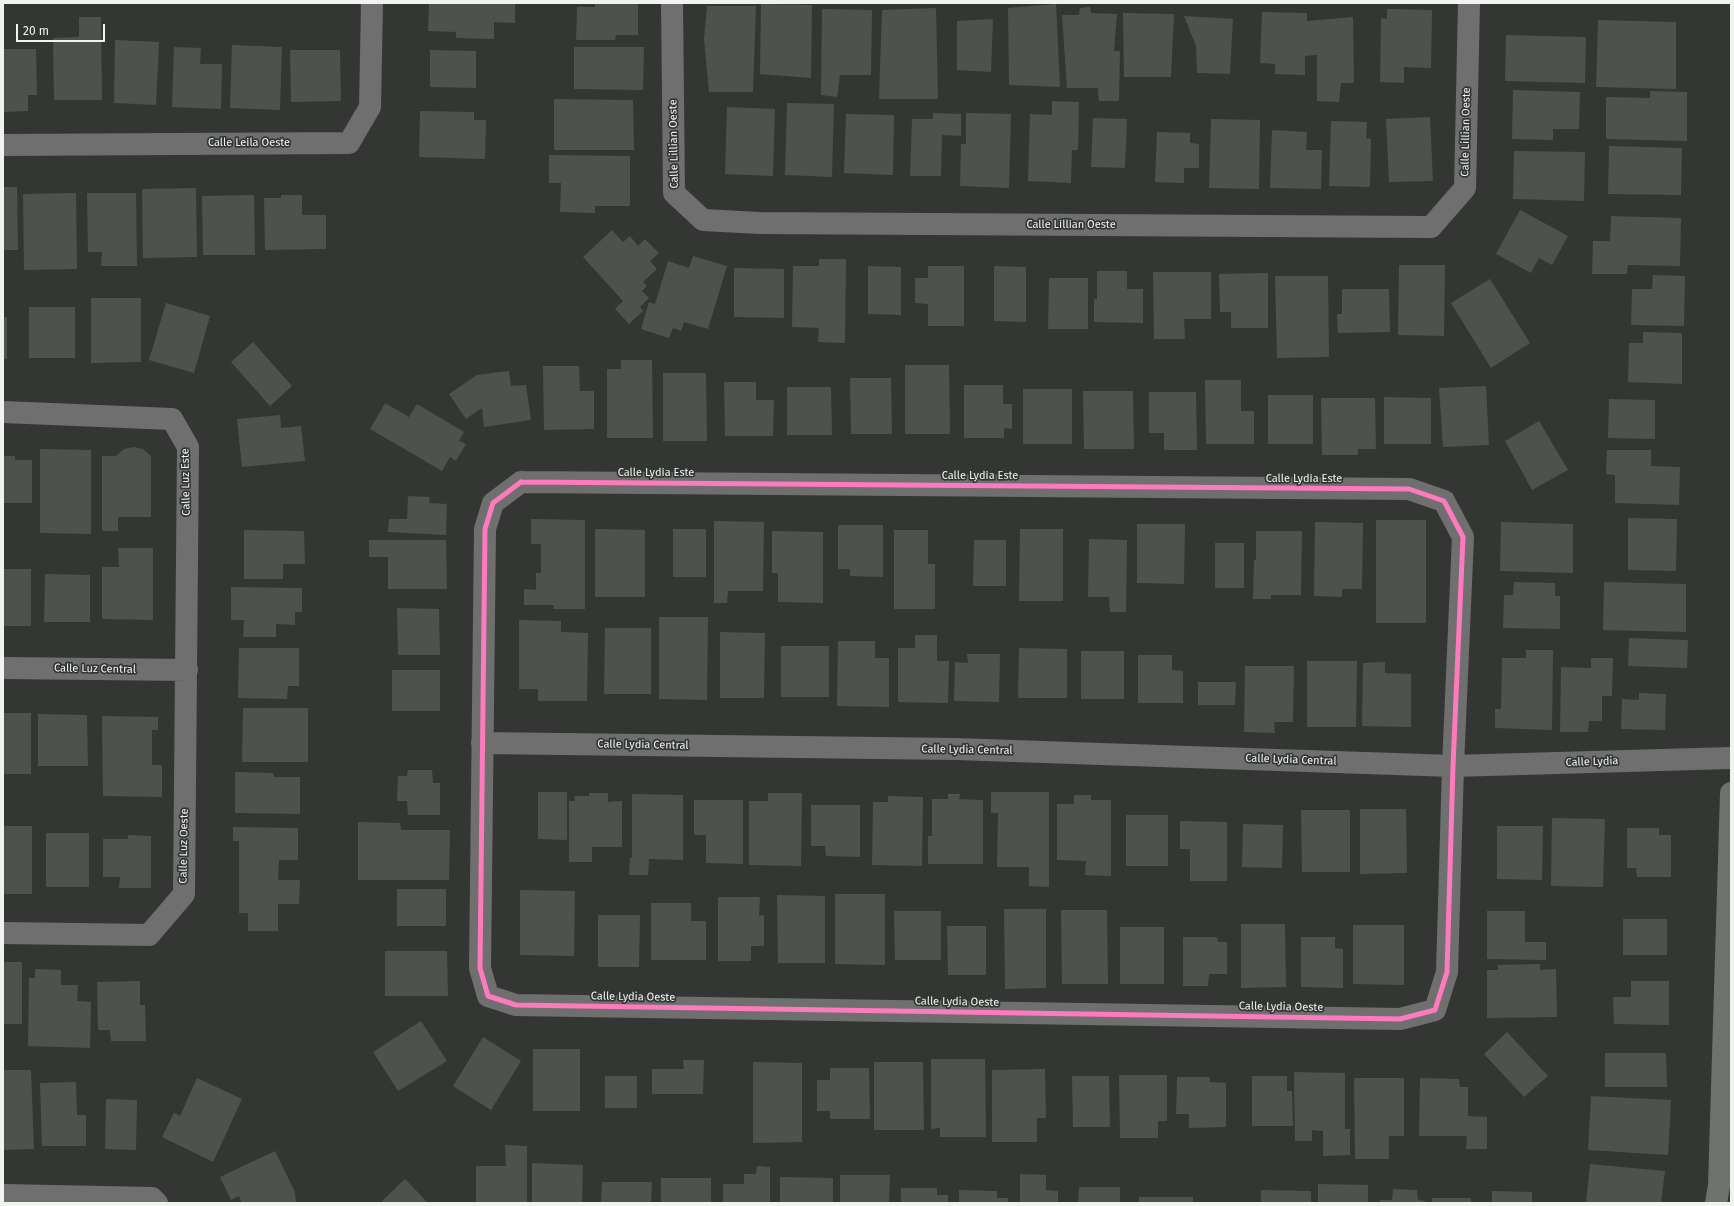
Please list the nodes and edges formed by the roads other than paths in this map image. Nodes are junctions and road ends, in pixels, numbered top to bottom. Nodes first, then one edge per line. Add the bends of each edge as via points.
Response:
1 (372, 3) edge
2 (672, 3) edge
3 (1469, 3) edge
4 (3, 145) edge
5 (3, 412) edge
6 (3, 668) edge
7 (187, 670) junction
8 (482, 743) junction
9 (1731, 758) edge
10 (1453, 766) junction
11 (1731, 793) edge
12 (3, 933) edge
13 (3, 1195) edge
14 (157, 1203) edge
15 (1716, 1203) edge

1 - 4 street, Calle Leila Oeste via 370,107 349,143
2 - 3 street, Calle Lillian Oeste via 674,193 703,220 759,223 1431,227 1465,188
5 - 7 street, Calle Luz Este via 172,419 188,447
6 - 7 street, Calle Luz Central
7 - 12 street, Calle Luz Oeste via 184,894 149,935
8 - 10 street, Calle Lydia Central via 955,749
8 - 10 street, Calle Lydia Oeste via 480,968 488,996 524,1006 1400,1019 1435,1010 1447,972
8 - 10 street, Calle Lydia Este via 485,529 493,503 520,482 1409,489 1444,501 1463,537
9 - 10 street, Calle Lydia
11 - 15 street via 1719,1186
13 - 14 street via 152,1198

